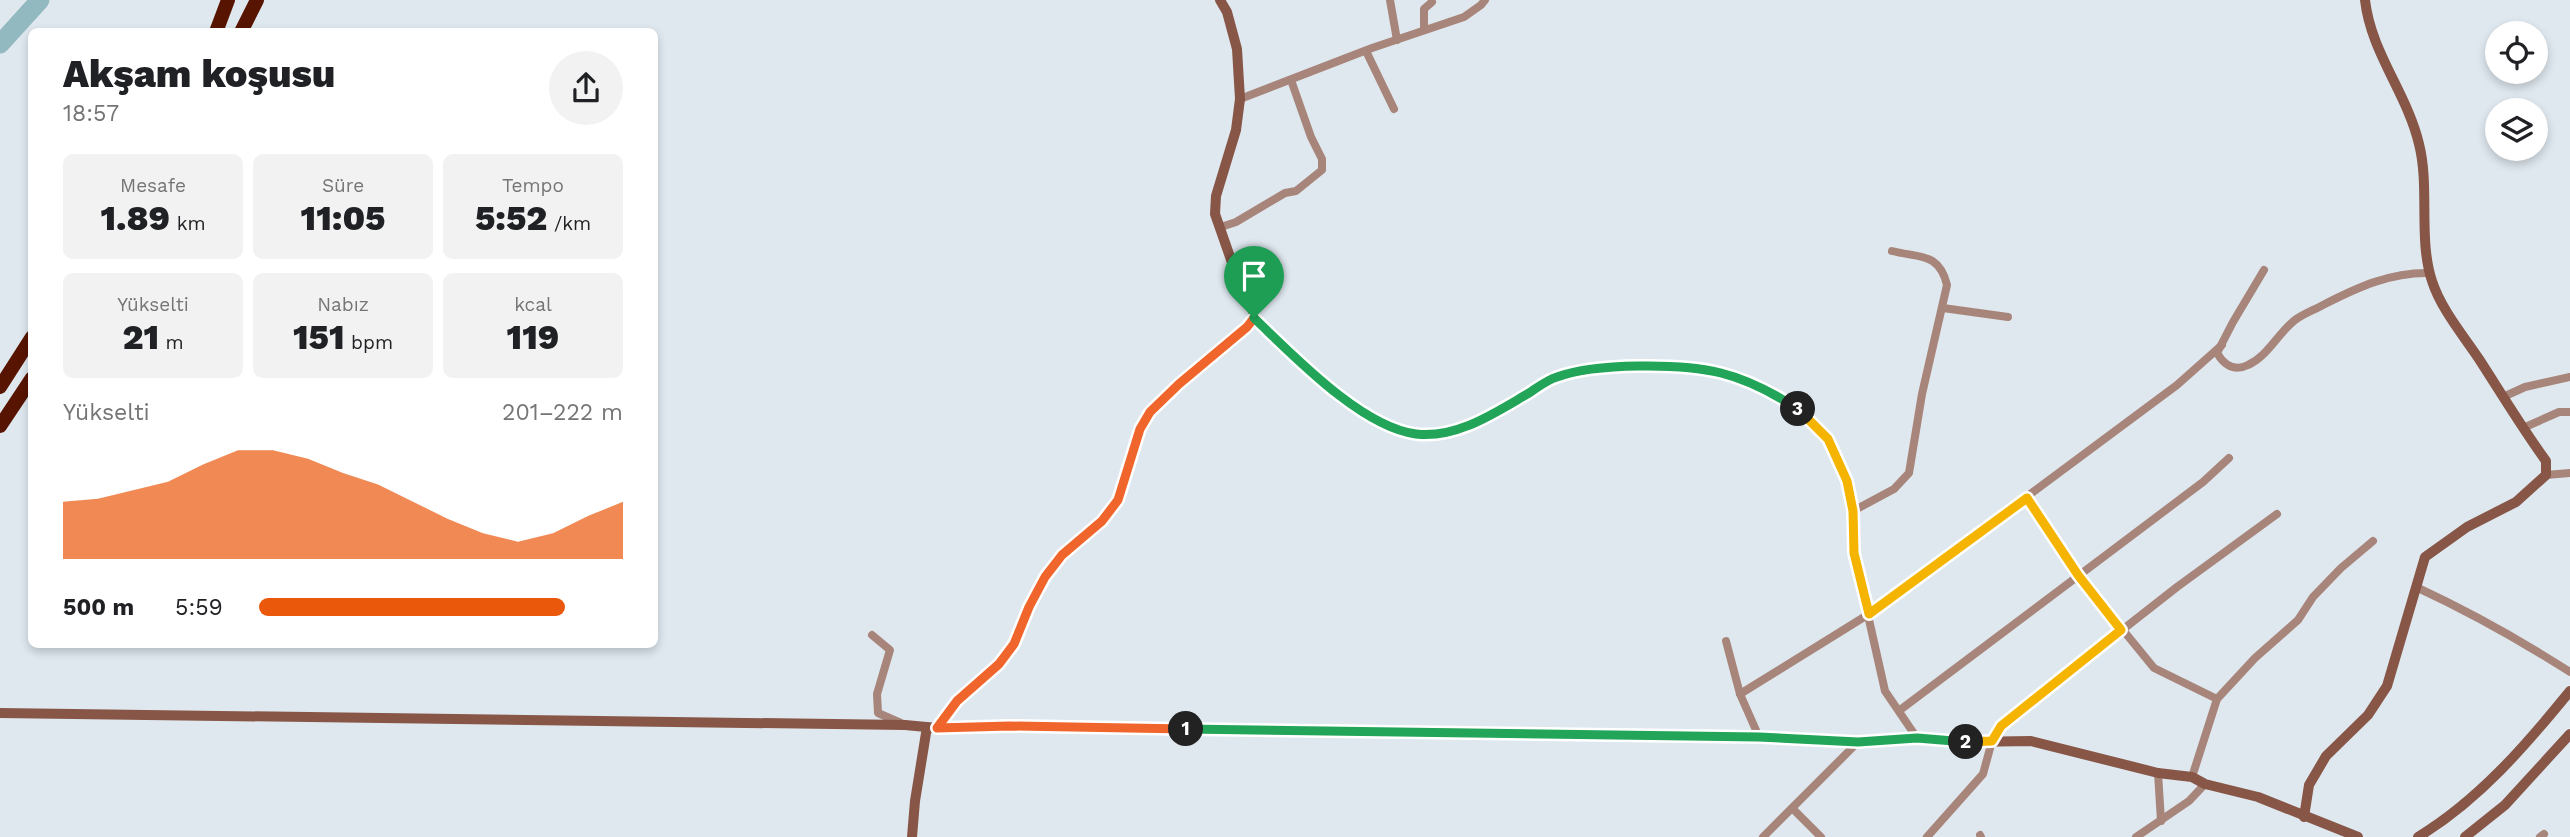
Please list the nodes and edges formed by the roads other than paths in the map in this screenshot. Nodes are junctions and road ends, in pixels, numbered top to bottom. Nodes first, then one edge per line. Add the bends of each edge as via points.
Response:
1 (228, 0) edge
2 (257, 0) edge
3 (1220, 0) edge
4 (1391, 0) edge
5 (1485, 0) edge
6 (2365, 0) edge
7 (1432, 2) dead end
8 (218, 28) edge
9 (243, 28) edge
10 (1424, 29) junction
11 (1397, 40) junction
12 (1366, 51) junction
13 (1290, 80) junction
14 (1240, 99) junction
15 (1394, 108) dead end
16 (1221, 227) junction
17 (1892, 251) dead end
18 (2264, 270) dead end
19 (2430, 273) junction
20 (1943, 309) junction
21 (2008, 317) dead end
22 (1254, 318) junction
23 (28, 343) edge
24 (2222, 345) junction
25 (2570, 377) edge
26 (28, 384) edge
27 (0, 387) edge
28 (2503, 397) junction
29 (2570, 412) edge
30 (0, 426) edge
31 (2523, 428) junction
32 (2229, 458) dead end
33 (2570, 473) edge
34 (2546, 475) junction
35 (2027, 498) junction
36 (1853, 511) junction
37 (2277, 514) dead end
38 (2374, 541) dead end
39 (2078, 575) junction
40 (2416, 587) junction
41 (1869, 614) junction
42 (2121, 630) junction
43 (872, 635) dead end
44 (1726, 641) dead end
45 (2570, 672) edge
46 (2570, 691) edge
47 (1740, 694) junction
48 (2217, 699) junction
49 (1900, 710) junction
50 (0, 713) edge
51 (905, 725) junction
52 (932, 728) junction
53 (2570, 734) edge
54 (1759, 737) junction
55 (1917, 738) junction
56 (1992, 741) junction
57 (1858, 742) junction
58 (2158, 773) junction
59 (2192, 777) junction
60 (2205, 784) junction
61 (1792, 808) junction
62 (2304, 817) junction
63 (2161, 821) junction
64 (912, 837) edge
65 (1763, 837) edge
66 (1821, 837) edge
67 (1927, 837) edge
68 (2136, 837) edge
69 (2358, 837) edge
70 (2418, 837) edge
71 (2465, 837) edge

1 - 8 highway
2 - 9 highway
3 - 14 street via 1237,49
4 - 11 street
5 - 10 street via 1464,16
6 - 19 street via 2382,62 2420,145
7 - 10 street via 1424,9
10 - 11 street
11 - 12 street
12 - 13 street
12 - 15 street
13 - 14 street
13 - 16 street via 1322,159 1322,170 1296,191
14 - 16 street via 1236,130 1216,196 1215,214
16 - 22 street
17 - 20 street via 1926,256 1938,265 1947,285
18 - 24 street
19 - 24 street via 2381,278 2330,302 2294,321 2247,366 2223,364 2217,353
19 - 28 street via 2448,313
20 - 21 street
20 - 36 street via 1909,473 1894,489
22 - 36 street via 1344,400 1414,434 1439,435 1472,424 1556,377 1596,369 1665,366 1721,373 1773,393 1803,412 1828,439 1847,481
22 - 52 street via 1150,412 1140,429 1118,500 1045,577 1014,644 999,664
23 - 27 highway
24 - 35 street via 2177,385
25 - 28 street
26 - 30 highway
28 - 31 street
29 - 31 street via 2559,412
31 - 34 street via 2546,461
32 - 39 street
33 - 34 street
34 - 40 street via 2516,502 2425,557
35 - 39 street
35 - 41 street
36 - 41 street via 1854,553
37 - 42 street
38 - 48 street via 2341,568 2298,620
39 - 42 street
39 - 49 street
40 - 45 street via 2477,616
40 - 62 street via 2387,686 2368,715 2326,756 2309,785
41 - 47 street
41 - 49 street via 1885,691
42 - 48 street via 2154,668
42 - 56 street via 2001,726
43 - 51 street via 890,650 877,694 878,713
44 - 47 street
46 - 70 street via 2508,764 2441,823
47 - 54 street
48 - 59 street
49 - 55 street
50 - 51 street
51 - 52 street
52 - 54 street
52 - 64 street via 915,801
53 - 71 street via 2505,805
54 - 57 street
55 - 56 street
55 - 57 street
56 - 58 street via 2031,741
56 - 67 street via 1983,774
57 - 61 street
58 - 59 street
58 - 63 street
59 - 60 street
60 - 62 street via 2258,797
60 - 63 street
61 - 65 street
61 - 66 street
62 - 69 street
63 - 68 street

